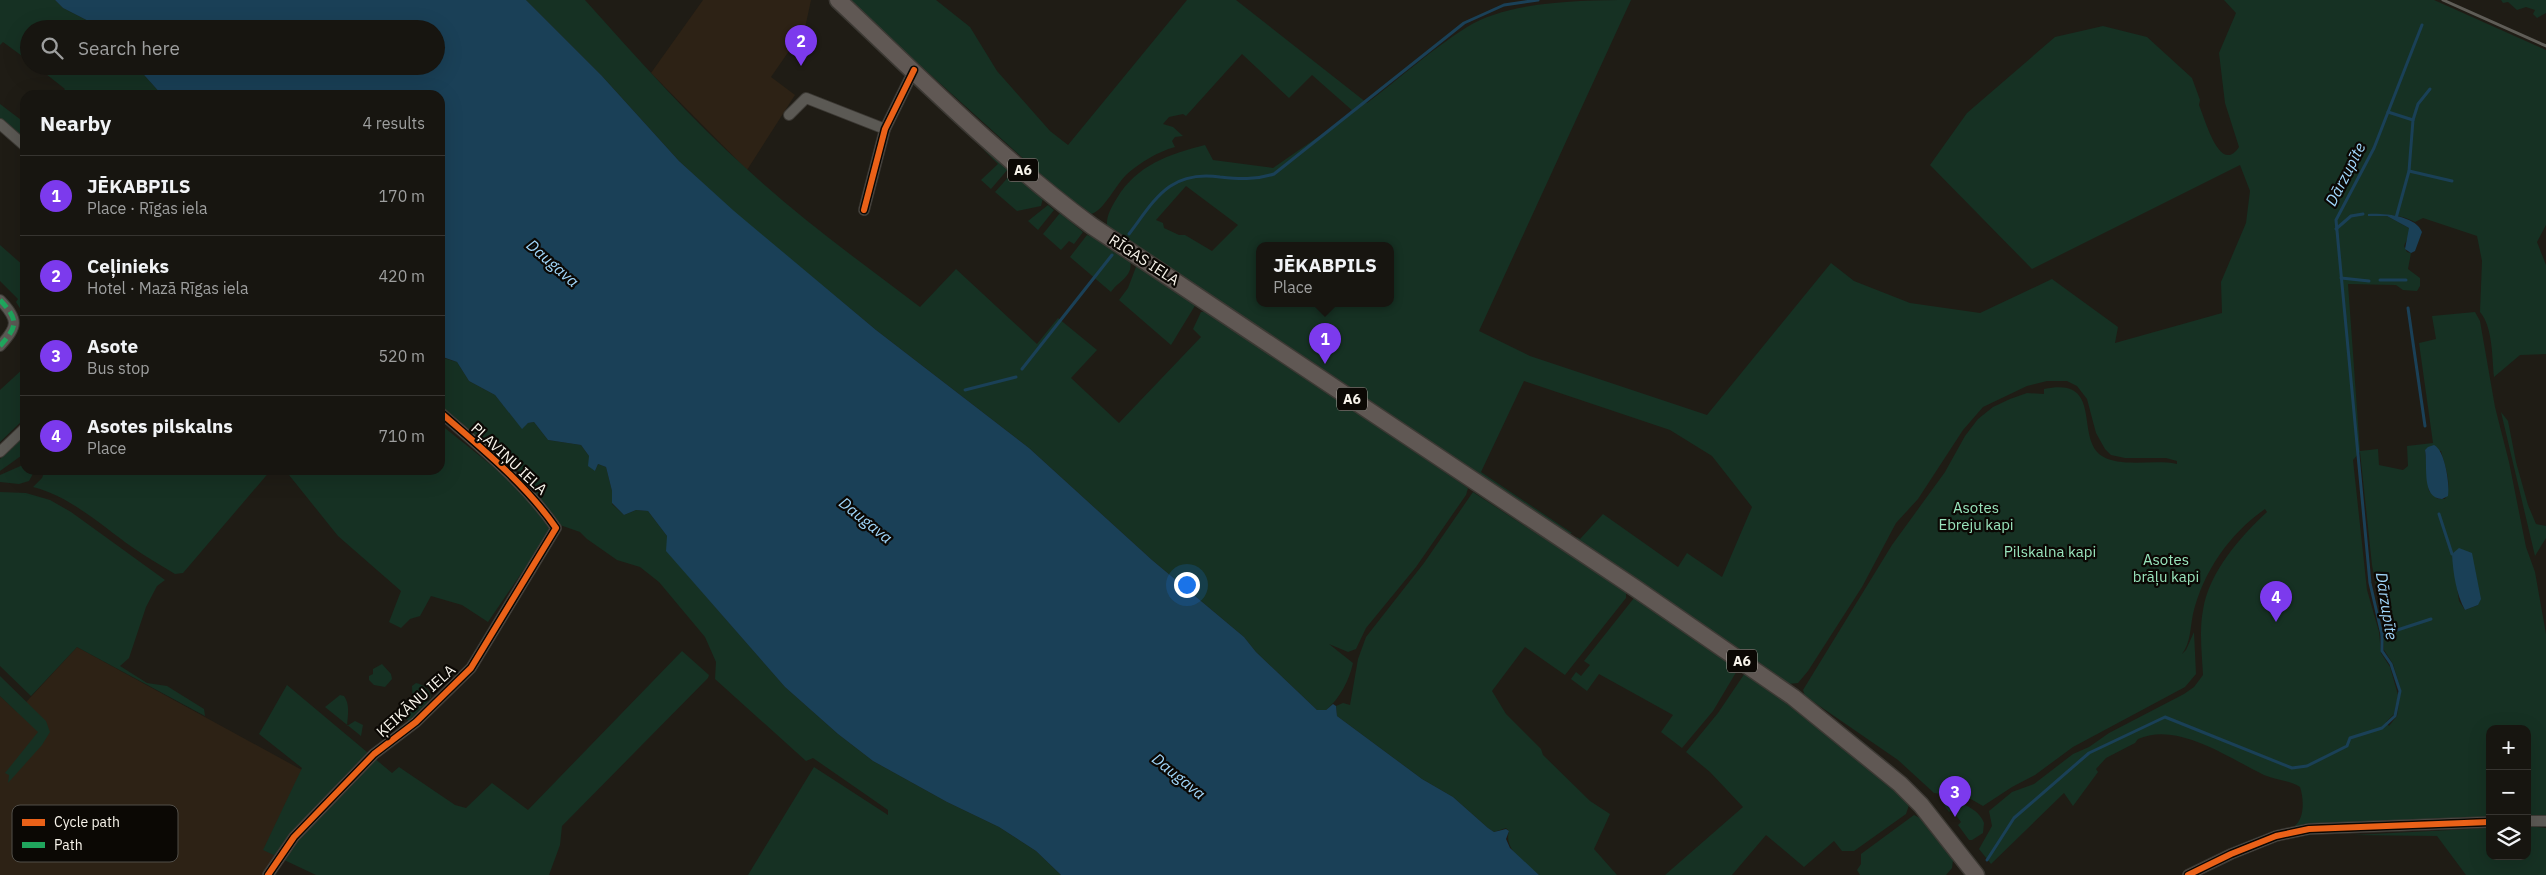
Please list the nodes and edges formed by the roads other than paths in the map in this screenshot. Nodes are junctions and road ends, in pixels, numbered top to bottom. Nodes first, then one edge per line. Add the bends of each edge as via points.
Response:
1 (838, 0) edge
2 (914, 70) junction
3 (789, 115) dead end
4 (0, 124) edge
5 (885, 128) junction
6 (20, 142) edge
7 (864, 210) dead end
8 (0, 300) edge
9 (0, 346) edge
10 (445, 416) edge
11 (20, 433) edge
12 (0, 452) edge
13 (556, 528) joint
14 (2531, 820) edge
15 (2546, 821) edge
16 (2486, 822) edge
17 (268, 875) edge
18 (1976, 875) edge
19 (2188, 875) edge

1 - 2 highway, RĪGAS IELA / A6
2 - 5 street
2 - 18 highway, RĪGAS IELA / A6 via 1052,196 1085,220 1740,660 1834,728 1921,806
3 - 5 street via 806,98
4 - 6 street
5 - 7 street
8 - 9 street via 12,314 14,324 11,334
10 - 13 street, PĻAVIŅU IELA via 541,505
11 - 12 street
13 - 17 street, ĶEIKĀNU IELA via 471,668 416,722 374,754 294,837
14 - 15 street
16 - 19 street via 2309,829 2276,836

